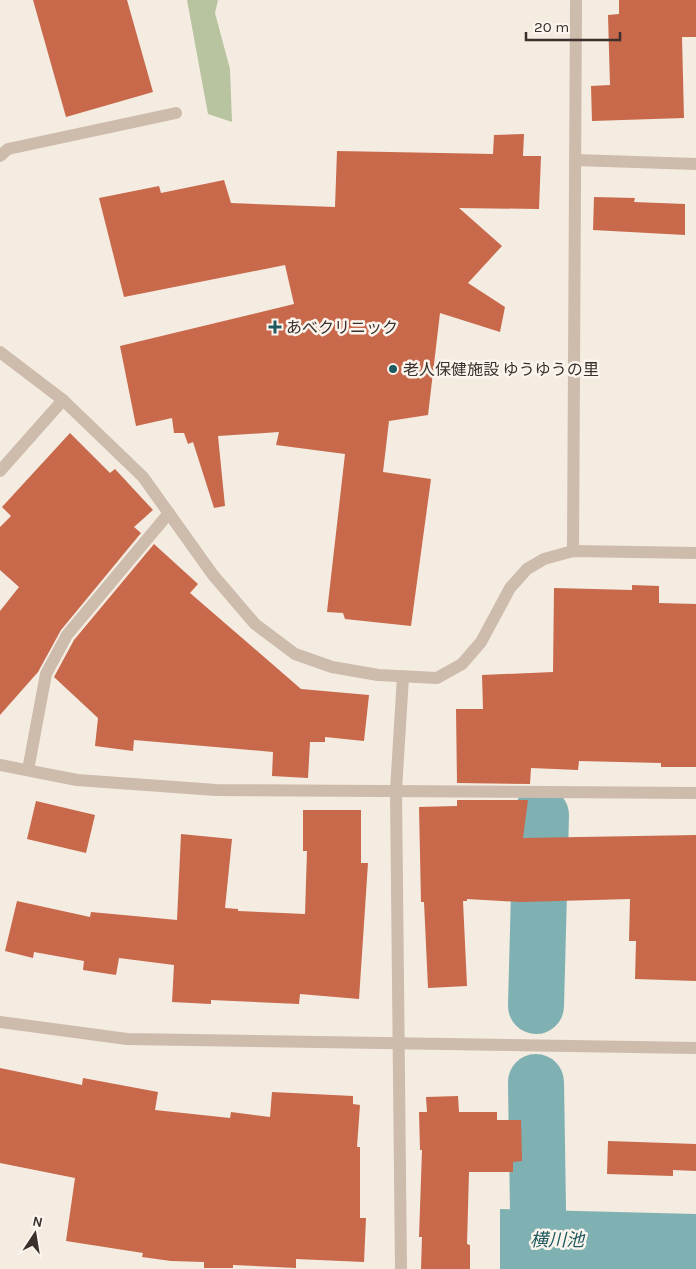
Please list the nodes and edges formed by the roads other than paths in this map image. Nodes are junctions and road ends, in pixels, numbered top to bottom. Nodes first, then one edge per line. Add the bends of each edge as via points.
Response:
1 (576, 0) edge
2 (176, 114) dead end
3 (0, 156) edge
4 (575, 160) junction
5 (696, 164) edge
6 (0, 352) edge
7 (64, 400) junction
8 (0, 472) edge
9 (169, 513) junction
10 (573, 551) junction
11 (696, 553) edge
12 (403, 677) junction
13 (0, 764) edge
14 (28, 770) junction
15 (396, 790) junction
16 (696, 793) edge
17 (0, 1022) edge
18 (399, 1042) junction
19 (696, 1048) edge
20 (401, 1269) edge

1 - 4 street
2 - 3 street via 8,149
4 - 5 street
4 - 10 street
6 - 7 street
7 - 8 street
7 - 9 street via 142,477
9 - 12 street via 213,575 255,624 295,654 332,667
9 - 14 street via 67,636 54,658 46,674
10 - 11 street
10 - 12 street via 544,559 528,569 510,588 481,642 462,664 437,678
12 - 15 street
13 - 14 street
14 - 15 street via 77,780 216,790
15 - 16 street
15 - 18 street
17 - 18 street via 127,1039
18 - 19 street
18 - 20 street

